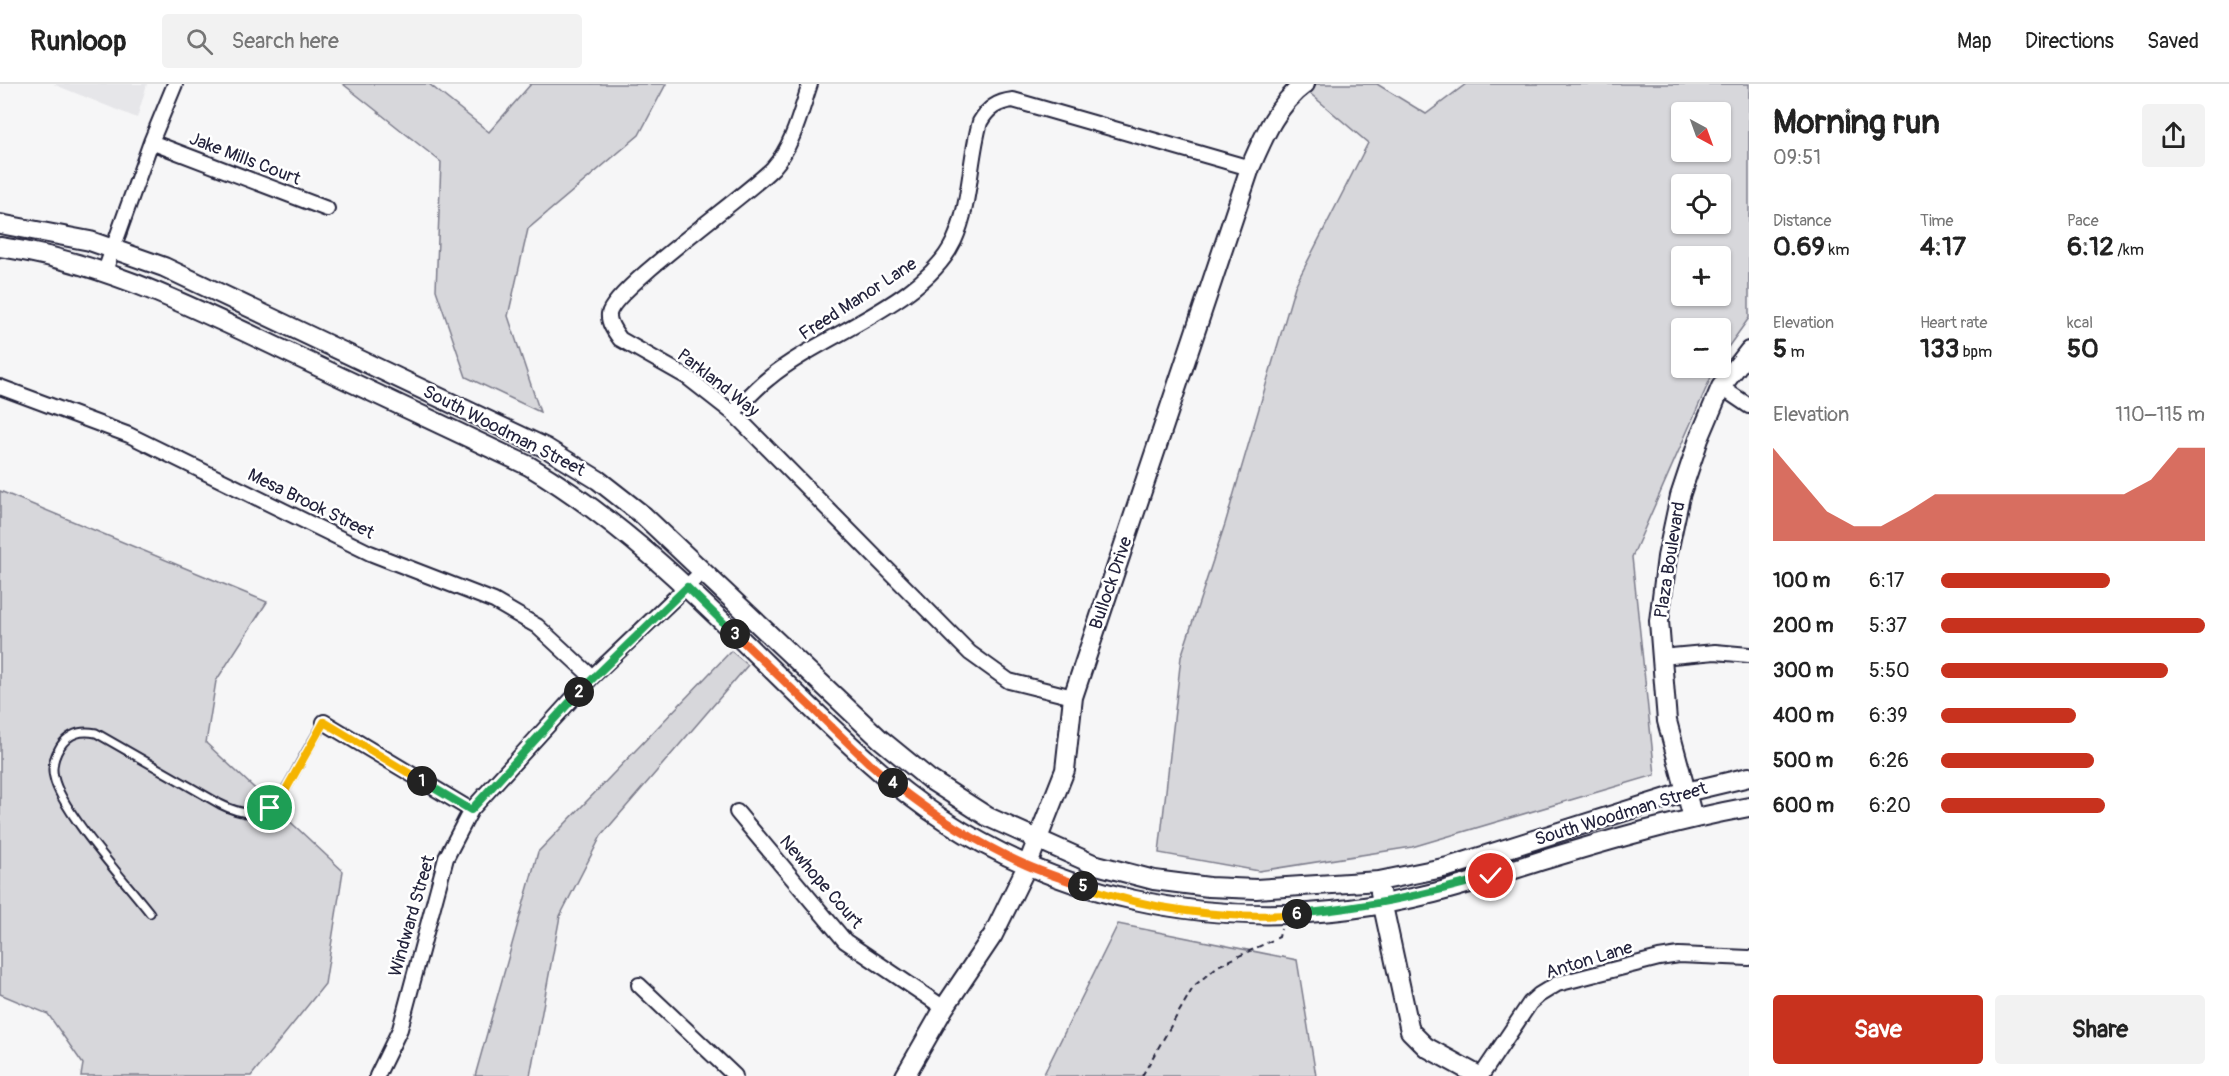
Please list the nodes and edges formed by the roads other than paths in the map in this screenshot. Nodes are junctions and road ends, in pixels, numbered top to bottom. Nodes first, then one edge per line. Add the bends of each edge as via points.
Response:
1 (175, 84) edge
2 (810, 84) edge
3 (1305, 84) edge
4 (151, 142) junction
5 (1250, 168) junction
6 (327, 209) dead end
7 (0, 224) edge
8 (0, 247) edge
9 (113, 249) junction
10 (105, 271) junction
11 (1749, 351) edge
12 (0, 387) edge
13 (1722, 387) junction
14 (1749, 406) edge
15 (734, 413) junction
16 (703, 571) junction
17 (687, 587) junction
18 (1749, 655) edge
19 (1661, 657) junction
20 (592, 676) junction
21 (1073, 697) junction
22 (324, 722) joint
23 (1749, 777) edge
24 (1686, 792) junction
25 (1749, 807) edge
26 (471, 810) junction
27 (737, 812) dead end
28 (1693, 818) junction
29 (1038, 840) junction
30 (1027, 866) junction
31 (1379, 881) junction
32 (1381, 904) junction
33 (150, 913) dead end
34 (1749, 958) edge
35 (639, 985) dead end
36 (944, 1008) junction
37 (377, 1076) edge
38 (735, 1076) edge
39 (905, 1076) edge
40 (1480, 1076) edge

1 - 4 street
2 - 15 street, Parkland Way via 792,134 775,166 646,273 614,302 609,315 612,329 620,339 687,377
3 - 5 main road, Bullock Drive via 1269,126
4 - 6 street, Jake Mills Court
4 - 9 street
5 - 15 street, Freed Manor Lane via 1012,100 997,104 980,122 962,221 938,266 908,292 769,378
5 - 21 main road, Bullock Drive
7 - 9 main road, South Woodman Street via 79,238
8 - 10 main road, South Woodman Street via 38,252
9 - 10 street
9 - 16 main road, South Woodman Street via 197,282 546,448 598,480 644,516
10 - 17 main road, South Woodman Street via 218,319 529,466 615,523
11 - 13 main road, Plaza Boulevard
12 - 20 street, Mesa Brook Street via 129,435 370,553 494,601 537,626
13 - 14 street
13 - 19 main road, Plaza Boulevard via 1680,496 1659,621
15 - 21 street, Parkland Way via 970,652 1009,681
16 - 17 street, Windward Street
16 - 29 main road, South Woodman Street via 880,739 929,779 988,817
17 - 20 street, Windward Street
17 - 30 main road, South Woodman Street via 869,763 966,833
18 - 19 street via 1715,652
19 - 24 main road, Plaza Boulevard via 1667,721
20 - 26 street, Windward Street
21 - 29 main road, Bullock Drive via 1065,770
22 - 26 street
22 - 33 lane via 279,801 261,813 252,814 220,804 96,733 72,734 63,742 52,765 57,789
23 - 24 main road, South Woodman Street
24 - 28 main road, Plaza Boulevard
24 - 31 main road, South Woodman Street via 1448,867
25 - 28 main road, South Woodman Street
26 - 37 street, Windward Street via 446,858 400,1029
27 - 36 street, Newhope Court via 845,941
28 - 32 main road, South Woodman Street via 1435,893
29 - 30 main road, Bullock Drive
29 - 31 main road, South Woodman Street via 1102,866 1154,880 1209,887 1256,889
30 - 32 main road, South Woodman Street via 1091,889 1154,905 1219,914 1285,915
30 - 36 main road, Bullock Drive via 993,935
31 - 32 main road
32 - 40 main road via 1410,1031 1426,1047
34 - 40 street, Anton Lane via 1679,955 1557,984 1530,1003
35 - 38 street
36 - 39 main road, Bullock Drive

